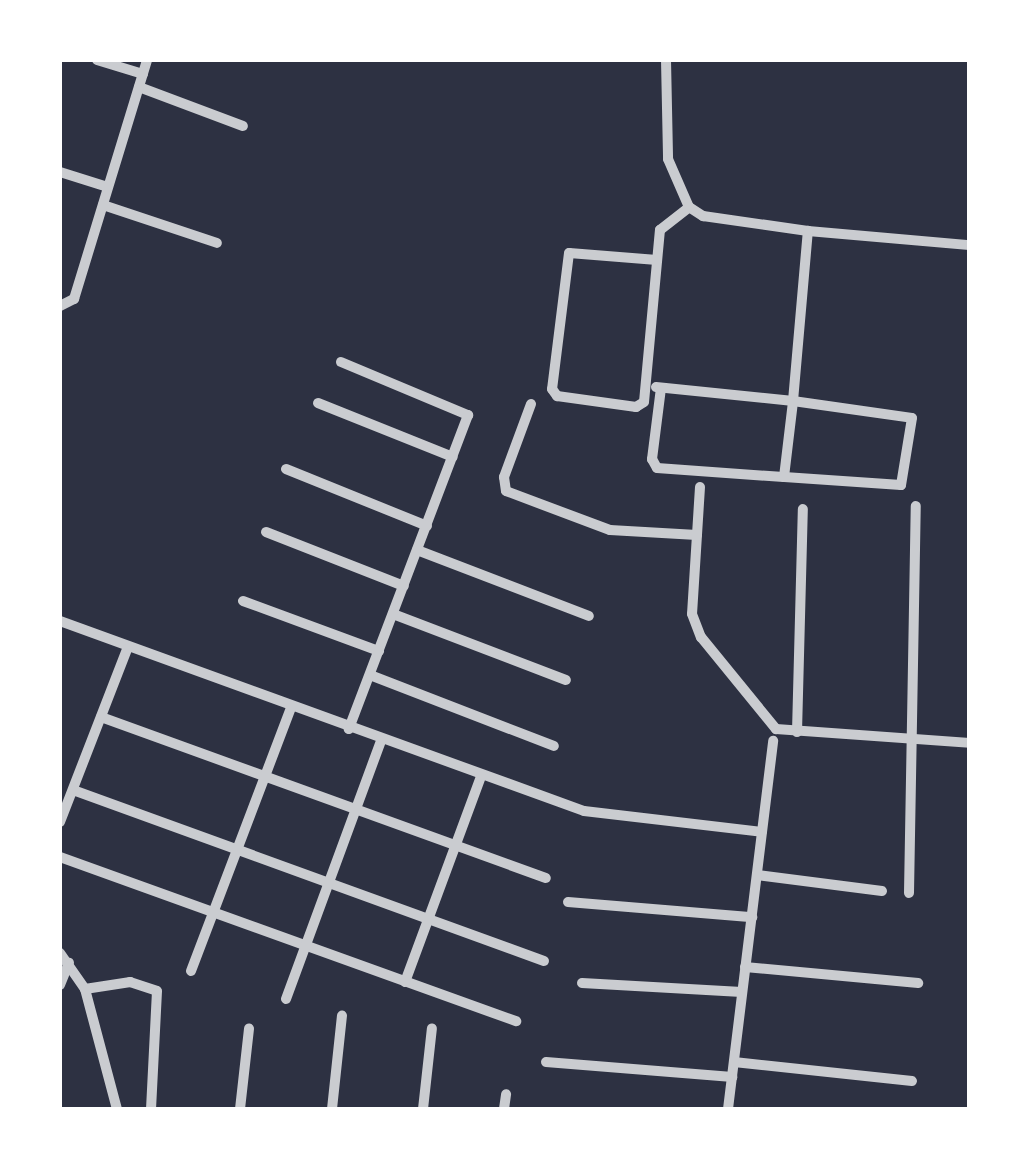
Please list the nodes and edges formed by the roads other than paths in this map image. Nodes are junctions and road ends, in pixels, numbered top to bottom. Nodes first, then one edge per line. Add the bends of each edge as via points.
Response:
1 (97, 60) edge
2 (147, 60) edge
3 (666, 60) edge
4 (143, 74) junction
5 (139, 87) junction
6 (244, 126) dead end
7 (60, 172) edge
8 (108, 187) junction
9 (103, 205) junction
10 (689, 208) junction
11 (808, 231) junction
12 (218, 243) dead end
13 (969, 245) edge
14 (657, 260) junction
15 (60, 306) edge
16 (341, 362) dead end
17 (645, 386) junction
18 (660, 388) junction
19 (793, 401) junction
20 (318, 403) dead end
21 (531, 404) dead end
22 (453, 457) junction
23 (286, 469) dead end
24 (784, 476) junction
25 (700, 487) dead end
26 (916, 506) dead end
27 (803, 509) dead end
28 (427, 526) junction
29 (266, 532) dead end
30 (697, 536) junction
31 (418, 550) junction
32 (404, 586) junction
33 (243, 601) dead end
34 (393, 614) junction
35 (589, 616) dead end
36 (60, 621) edge
37 (127, 649) junction
38 (379, 651) junction
39 (370, 675) junction
40 (566, 680) dead end
41 (291, 708) junction
42 (101, 717) junction
43 (349, 729) junction
44 (798, 732) junction
45 (911, 740) junction
46 (381, 741) junction
47 (773, 741) dead end
48 (969, 744) edge
49 (554, 746) dead end
50 (265, 776) junction
51 (481, 777) junction
52 (73, 790) junction
53 (355, 810) junction
54 (60, 822) edge
55 (762, 832) junction
56 (238, 847) junction
57 (455, 847) junction
58 (60, 857) edge
59 (757, 875) junction
60 (330, 878) junction
61 (546, 878) dead end
62 (882, 891) dead end
63 (909, 893) dead end
64 (568, 902) dead end
65 (214, 912) junction
66 (429, 916) junction
67 (752, 917) junction
68 (308, 946) junction
69 (60, 953) edge
70 (544, 961) dead end
71 (69, 962) junction
72 (746, 967) junction
73 (190, 972) dead end
74 (405, 982) junction
75 (582, 983) dead end
76 (918, 983) dead end
77 (60, 985) edge
78 (85, 988) junction
79 (742, 992) junction
80 (286, 999) dead end
81 (342, 1016) dead end
82 (516, 1021) dead end
83 (432, 1028) dead end
84 (249, 1029) dead end
85 (546, 1062) dead end
86 (734, 1062) junction
87 (732, 1077) junction
88 (912, 1081) dead end
89 (506, 1094) dead end
90 (117, 1109) edge
91 (151, 1109) edge
92 (240, 1109) edge
93 (332, 1109) edge
94 (423, 1109) edge
95 (504, 1109) edge
96 (728, 1109) edge

1 - 4 street
2 - 4 street
3 - 10 street via 668,160
4 - 5 street
5 - 6 street
5 - 8 street
7 - 8 street
8 - 9 street
9 - 12 street
9 - 15 street via 74,300
10 - 11 street via 703,216
10 - 14 street via 662,224
11 - 13 street
11 - 19 street
14 - 17 street
14 - 17 street via 569,253 552,389 562,397 636,407
16 - 22 street via 465,410
17 - 18 street
18 - 19 street
18 - 24 street via 656,468
19 - 24 street
19 - 24 street via 907,414 906,478 893,487
20 - 22 street
21 - 30 street via 504,477 506,491 610,530
22 - 28 street
23 - 28 street
25 - 30 street
26 - 45 street
27 - 44 street
28 - 31 street
29 - 32 street
30 - 44 street via 692,614 701,637 776,729
31 - 32 street
31 - 35 street
32 - 34 street
33 - 38 street
34 - 38 street
34 - 40 street
36 - 37 street
37 - 41 street
37 - 42 street
38 - 39 street
39 - 43 street
39 - 49 street
41 - 43 street
41 - 50 street
42 - 50 street
42 - 52 street
43 - 46 street
44 - 45 street
45 - 48 street
45 - 63 street
46 - 51 street
46 - 53 street
47 - 55 street
50 - 53 street
50 - 56 street
51 - 55 street via 584,811
51 - 57 street
52 - 54 street
52 - 56 street
53 - 57 street
53 - 60 street
55 - 59 street
56 - 60 street
56 - 65 street
57 - 61 street
57 - 66 street
58 - 65 street
59 - 62 street
59 - 67 street
60 - 66 street
60 - 68 street
64 - 67 street
65 - 68 street
65 - 73 street
66 - 70 street
66 - 74 street
67 - 72 street
68 - 74 street
68 - 80 street
69 - 71 street
71 - 77 street
71 - 78 street
72 - 76 street
72 - 79 street
74 - 82 street
75 - 79 street
78 - 90 street
78 - 91 street via 130,982 157,991
79 - 86 street
81 - 93 street
83 - 94 street
84 - 92 street
85 - 87 street
86 - 87 street
86 - 88 street
87 - 96 street
89 - 95 street

